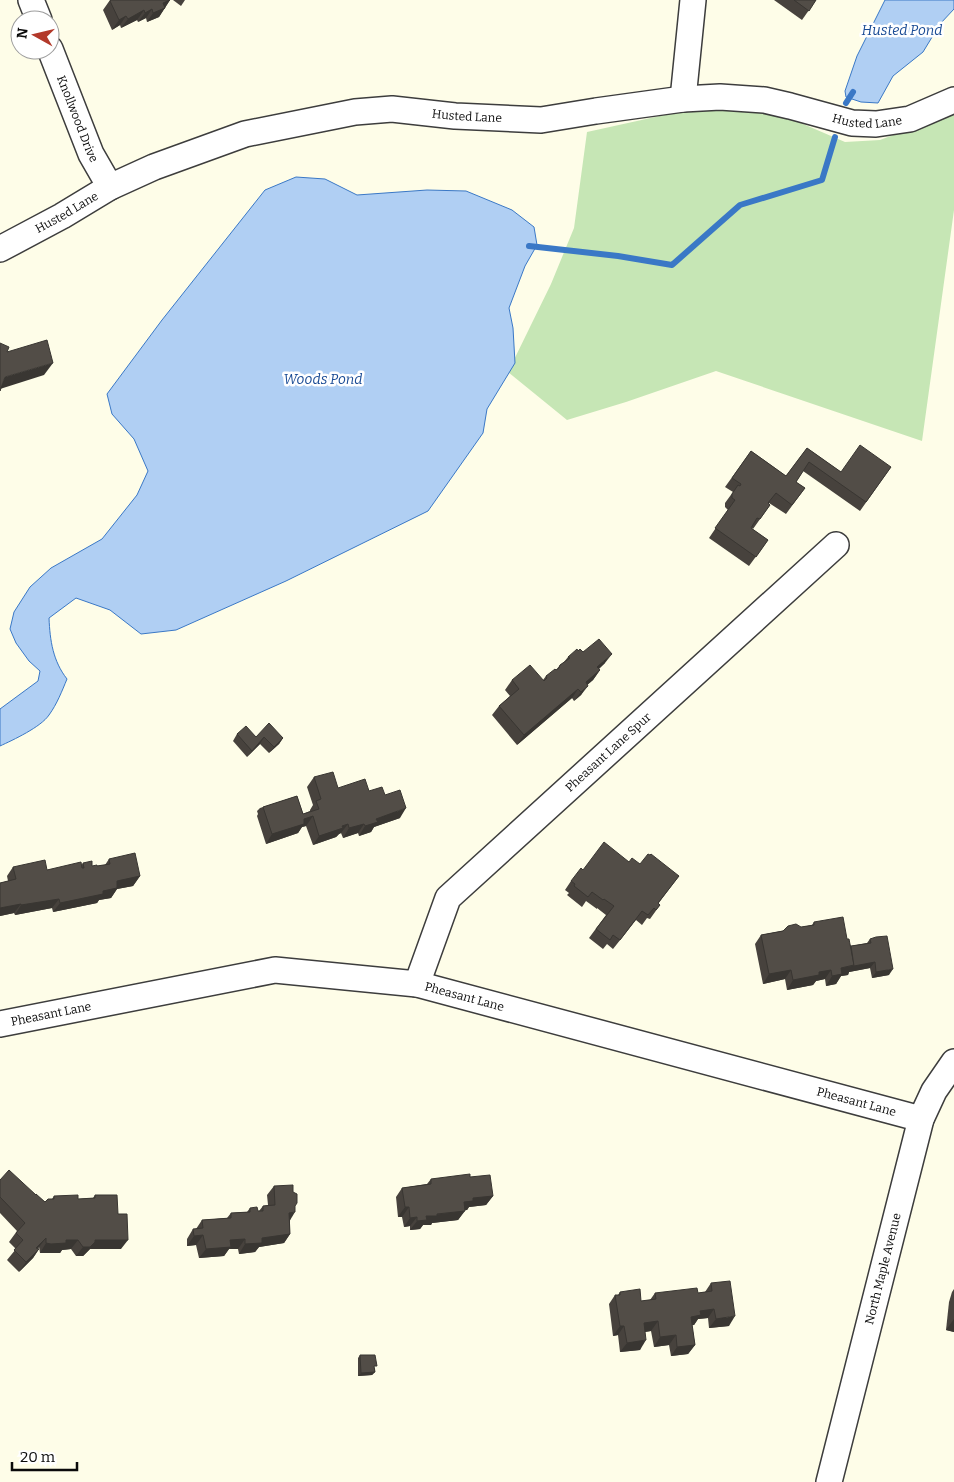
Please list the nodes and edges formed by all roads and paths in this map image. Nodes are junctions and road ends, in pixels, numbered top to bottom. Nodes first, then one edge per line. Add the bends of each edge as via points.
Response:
1 (693, 0) edge
2 (54, 60) edge
3 (683, 99) junction
4 (954, 100) edge
5 (110, 187) junction
6 (0, 249) edge
7 (836, 545) dead end
8 (417, 984) junction
9 (0, 1024) edge
10 (954, 1062) edge
11 (921, 1119) junction
12 (829, 1482) edge

1 - 3 street
2 - 5 street, Knollwood Drive via 91,154
3 - 4 street, Husted Lane via 720,96 764,100 852,123 876,124 910,119
3 - 5 street, Husted Lane via 541,120 392,110 355,112 245,134 154,167
5 - 6 street, Husted Lane
7 - 8 street, Pheasant Lane Spur via 448,898
8 - 9 street, Pheasant Lane via 275,970
8 - 11 street, Pheasant Lane
10 - 11 street, North Maple Avenue via 934,1091
11 - 12 street, North Maple Avenue

